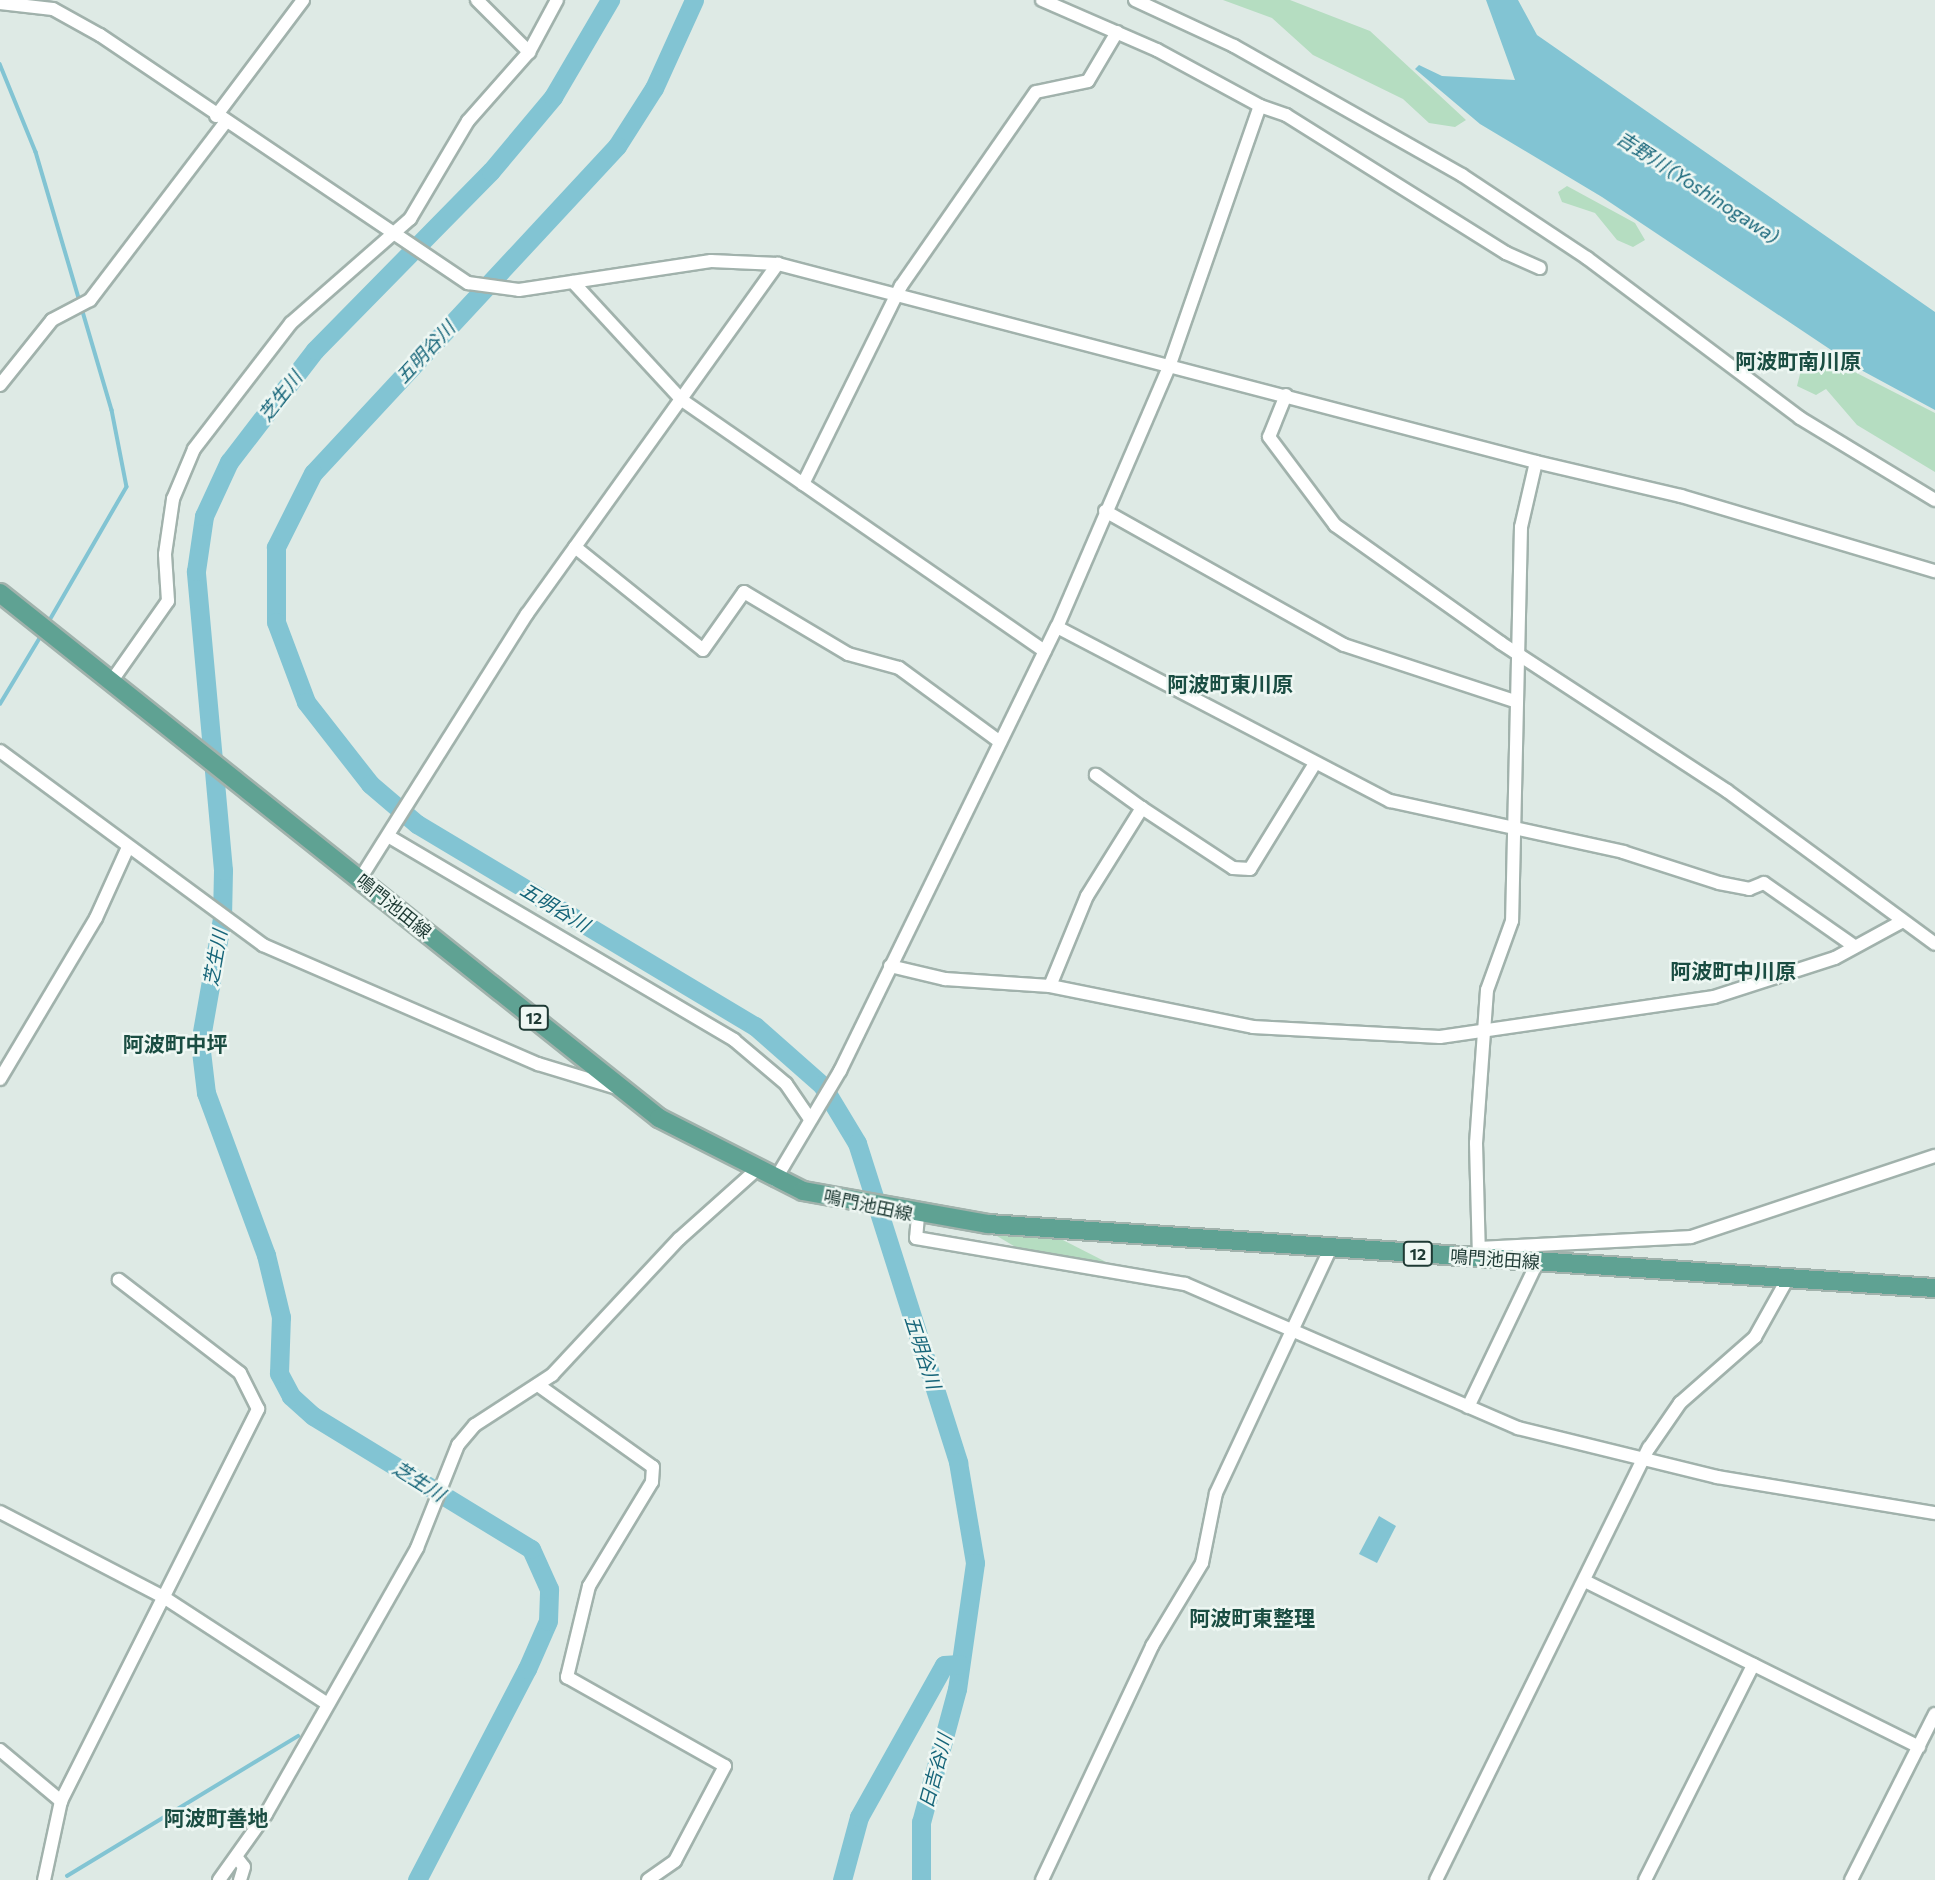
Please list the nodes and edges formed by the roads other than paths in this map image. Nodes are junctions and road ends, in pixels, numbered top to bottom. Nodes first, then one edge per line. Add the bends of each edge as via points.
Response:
1 (303, 0) edge
2 (477, 0) edge
3 (557, 0) edge
4 (1042, 0) edge
5 (1135, 0) edge
6 (27, 1) edge
7 (0, 3) edge
8 (1117, 32) junction
9 (529, 52) junction
10 (1260, 106) junction
11 (221, 119) junction
12 (399, 238) junction
13 (778, 264) junction
14 (1540, 268) dead end
15 (573, 282) junction
16 (897, 294) junction
17 (1170, 364) junction
18 (0, 385) edge
19 (1286, 395) junction
20 (682, 400) junction
21 (1536, 462) junction
22 (803, 484) junction
23 (1935, 500) edge
24 (1105, 510) junction
25 (575, 547) junction
26 (1935, 571) edge
27 (0, 593) edge
28 (1057, 626) junction
29 (1044, 651) junction
30 (1519, 651) junction
31 (111, 682) junction
32 (1514, 701) junction
33 (1000, 742) junction
34 (0, 751) edge
35 (1314, 765) junction
36 (1096, 775) dead end
37 (1142, 808) junction
38 (1512, 830) junction
39 (389, 834) junction
40 (128, 847) junction
41 (360, 879) junction
42 (1903, 921) junction
43 (1935, 944) edge
44 (1854, 946) junction
45 (890, 966) junction
46 (1050, 986) junction
47 (1484, 1032) junction
48 (0, 1079) edge
49 (621, 1089) junction
50 (812, 1117) junction
51 (1935, 1156) edge
52 (755, 1171) junction
53 (775, 1180) junction
54 (910, 1214) junction
55 (1331, 1248) junction
56 (1479, 1253) junction
57 (1538, 1262) junction
58 (1788, 1278) junction
59 (119, 1280) dead end
60 (1935, 1288) edge
61 (1295, 1331) junction
62 (538, 1385) junction
63 (1468, 1407) junction
64 (1644, 1459) junction
65 (0, 1512) edge
66 (1935, 1513) edge
67 (1585, 1581) junction
68 (164, 1598) junction
69 (1753, 1665) junction
70 (326, 1703) junction
71 (1935, 1714) edge
72 (1919, 1747) junction
73 (0, 1750) edge
74 (61, 1801) junction
75 (237, 1858) junction
76 (44, 1880) edge
77 (219, 1880) edge
78 (240, 1880) edge
79 (648, 1880) edge
80 (1042, 1880) edge
81 (1436, 1880) edge
82 (1645, 1880) edge
83 (1851, 1880) edge

1 - 11 street
2 - 9 street
3 - 9 street
4 - 8 street
5 - 23 street via 1234,46 1462,176 1587,258 1800,418
6 - 7 street
6 - 11 street via 100,35
8 - 10 street
8 - 16 street via 1088,81 1036,92
9 - 12 street via 468,121
10 - 14 street via 1286,115 1506,253
10 - 17 street
11 - 12 street
11 - 18 street via 80,305 52,320
12 - 15 street via 468,284 509,289
12 - 31 street via 291,323 194,449 173,499 165,554 168,601
13 - 15 street via 711,261
13 - 16 street
13 - 20 street
15 - 20 street
16 - 17 street
16 - 22 street
17 - 19 street
17 - 24 street
19 - 21 street
19 - 30 street via 1269,437 1318,507 1383,562
20 - 22 street
20 - 25 street
21 - 26 street via 1681,496
21 - 30 street via 1521,527
22 - 29 street
24 - 28 street
24 - 32 street via 1344,645
25 - 33 street via 703,650 744,592 848,654 899,668
25 - 39 street
27 - 31 main road, 鳴門池田線 / 12
28 - 29 street
28 - 35 street
29 - 33 street
30 - 32 street
30 - 42 street via 1823,858
31 - 41 main road, 鳴門池田線 / 12
32 - 38 street
33 - 45 street
34 - 40 street
35 - 37 street via 1250,869 1233,868
35 - 38 street via 1390,801
36 - 37 street
37 - 46 street via 1087,896
38 - 44 street via 1623,852 1719,883 1749,889 1764,883
38 - 47 street via 1513,921 1493,967
39 - 41 street
39 - 50 street via 734,1040 786,1084
40 - 48 street via 96,918
40 - 49 street via 239,929 538,1064
41 - 49 main road, 鳴門池田線 / 12
42 - 43 street
42 - 44 street
44 - 47 street via 1835,958 1714,997
45 - 46 street via 945,979
45 - 50 street
46 - 47 street via 1294,1032 1440,1037
47 - 56 street via 1476,1143
49 - 52 main road, 鳴門池田線 / 12 via 659,1118
50 - 53 street
51 - 56 street via 1691,1237
52 - 53 main road, 鳴門池田線 / 12
52 - 62 street
53 - 54 main road, 鳴門池田線 / 12
54 - 55 main road, 鳴門池田線 / 12
54 - 61 street via 916,1238 1158,1276
55 - 56 main road, 鳴門池田線 / 12
55 - 61 street
56 - 57 main road, 鳴門池田線 / 12
57 - 58 main road, 鳴門池田線 / 12
57 - 63 street
58 - 60 main road, 鳴門池田線 / 12
58 - 64 street via 1755,1337 1680,1403
59 - 68 street via 240,1373 258,1409
61 - 63 street
61 - 80 street via 1216,1493 1202,1563 1152,1646
62 - 70 street via 475,1424 446,1468 436,1511
62 - 79 street via 548,1398 653,1467 652,1482 589,1586 567,1677 725,1766 675,1861
63 - 64 street via 1518,1428
64 - 66 street
64 - 67 street
65 - 68 street
67 - 69 street
67 - 81 street
68 - 70 street
68 - 74 street
69 - 72 street
69 - 82 street
70 - 75 street
71 - 72 street
72 - 83 street
73 - 74 street
74 - 76 street
75 - 77 street
75 - 78 street via 244,1867

